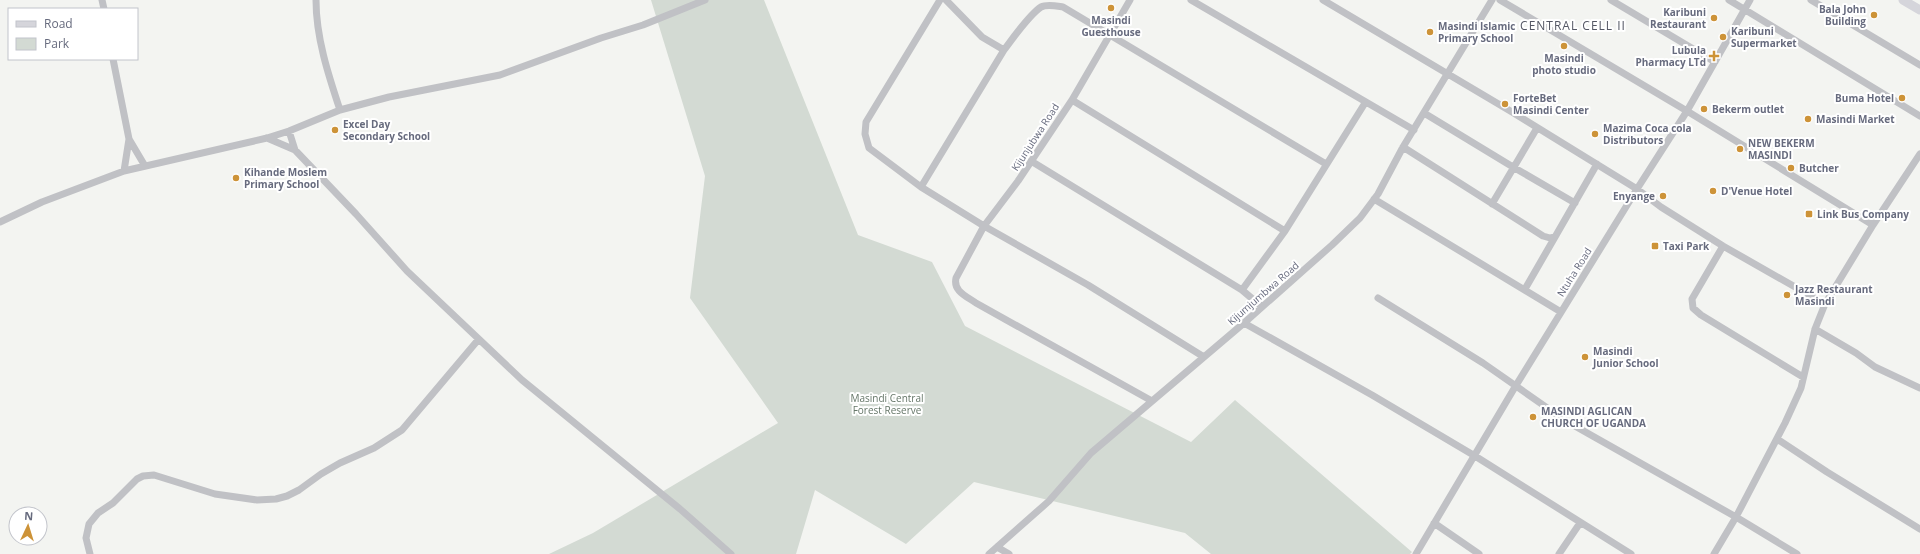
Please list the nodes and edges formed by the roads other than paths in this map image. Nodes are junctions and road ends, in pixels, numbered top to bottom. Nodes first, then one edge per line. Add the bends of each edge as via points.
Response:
1 (316, 0) edge
2 (705, 0) edge
3 (940, 0) edge
4 (946, 0) edge
5 (1130, 0) edge
6 (1191, 0) edge
7 (1323, 0) edge
8 (1492, 0) edge
9 (1500, 0) edge
10 (1611, 0) edge
11 (1729, 0) edge
12 (1750, 0) edge
13 (1811, 0) edge
14 (1903, 0) edge
15 (1744, 9) junction
16 (1920, 10) edge
17 (1110, 35) junction
18 (1004, 50) junction
19 (113, 60) edge
20 (1715, 62) junction
21 (1920, 65) edge
22 (1447, 74) junction
23 (1072, 100) junction
24 (1365, 103) junction
25 (340, 110) junction
26 (1687, 112) junction
27 (1424, 113) junction
28 (1920, 116) edge
29 (1538, 128) junction
30 (1414, 130) junction
31 (289, 131) junction
32 (266, 138) junction
33 (129, 139) junction
34 (1403, 147) junction
35 (295, 150) junction
36 (1920, 154) edge
37 (1031, 161) junction
38 (1326, 164) junction
39 (1596, 164) junction
40 (145, 166) junction
41 (1513, 167) junction
42 (124, 171) junction
43 (921, 187) junction
44 (1637, 189) junction
45 (1374, 199) junction
46 (1575, 203) junction
47 (1492, 204) junction
48 (0, 222) edge
49 (984, 226) junction
50 (1873, 226) junction
51 (1285, 231) junction
52 (1555, 237) junction
53 (1723, 246) junction
54 (1524, 289) junction
55 (1242, 290) junction
56 (1378, 298) dead end
57 (1825, 304) junction
58 (1262, 307) junction
59 (1562, 312) junction
60 (1244, 323) junction
61 (1815, 329) junction
62 (478, 340) junction
63 (1204, 357) junction
64 (1804, 376) junction
65 (1515, 387) junction
66 (1920, 388) edge
67 (1152, 401) junction
68 (1777, 439) junction
69 (1475, 456) junction
70 (1736, 517) junction
71 (1434, 523) junction
72 (1580, 523) junction
73 (1920, 530) edge
74 (997, 547) junction
75 (90, 554) edge
76 (731, 554) edge
77 (989, 554) edge
78 (1009, 554) edge
79 (1416, 554) edge
80 (1479, 554) edge
81 (1559, 554) edge
82 (1631, 554) edge
83 (1714, 554) edge
84 (1797, 554) edge

1 - 25 street via 318,26
2 - 25 street via 643,25 500,75 389,97
3 - 43 street via 866,122 865,134 869,148
4 - 18 street via 982,37
5 - 17 street, Kijunjubwa Road
6 - 24 street
7 - 22 street
8 - 22 street, Kijumjumbwa Road
9 - 26 street
10 - 20 street
11 - 15 street
12 - 15 street, Ntuha Road
13 - 21 street
14 - 16 main road
15 - 20 street, Ntuha Road
15 - 28 street
17 - 18 street via 1063,7 1052,5 1041,7
17 - 23 street, Kijunjubwa Road
17 - 38 street
18 - 43 street
19 - 33 street
20 - 26 street, Ntuha Road
22 - 27 street, Kijumjumbwa Road
22 - 29 street
23 - 37 street, Kijunjubwa Road
23 - 51 street
24 - 30 street
24 - 38 street
25 - 31 street
26 - 44 street, Ntuha Road
26 - 50 street
27 - 30 street, Kijumjumbwa Road
27 - 41 street
29 - 39 street
29 - 41 street
30 - 34 street, Kijumjumbwa Road
31 - 32 street
31 - 35 street
32 - 35 street
32 - 40 street
33 - 40 street
33 - 42 street
34 - 45 street, Kijumjumbwa Road
34 - 47 street
35 - 62 street via 407,271
36 - 50 street
37 - 49 street, Kijunjubwa Road
37 - 55 street
38 - 51 street
39 - 44 street
39 - 46 street
40 - 42 street
41 - 46 street
41 - 47 street
42 - 48 street via 42,202
43 - 49 street
44 - 53 street
44 - 59 street, Ntuha Road
45 - 54 street
45 - 58 street, Kijumjumbwa Road via 1360,218 1332,245
46 - 52 street
47 - 52 street via 1543,236
49 - 63 street via 1088,285
49 - 67 street, Kijunjubwa Road via 955,282 957,289 976,303
50 - 57 street
51 - 55 street
52 - 54 street
53 - 57 street
53 - 64 street via 1692,299 1693,308
54 - 59 street
55 - 58 street
56 - 65 street via 1483,363
57 - 61 street
58 - 60 street, Kijumjumbwa Road
59 - 65 street, Ntuha Road
60 - 63 street, Kijumjumbwa Road
60 - 69 street
61 - 64 street
61 - 66 street via 1875,367
62 - 75 street via 402,430 374,448 321,474 299,490 281,498 257,500 215,494 154,475 143,476 98,513 89,524 86,538
62 - 76 street via 522,380
63 - 67 street, Kijumjumbwa Road
64 - 68 street
65 - 69 street, Ntuha Road
65 - 70 street via 1617,452
67 - 74 street, Kijumjumbwa Road via 1090,453 1048,501
68 - 70 street
68 - 73 street
69 - 71 street, Ntuha Road
69 - 72 street
70 - 83 street
70 - 84 street
71 - 79 street, Ntuha Road
71 - 80 street
72 - 81 street
72 - 82 street
74 - 77 street, Kijumjumbwa Road
74 - 78 street

